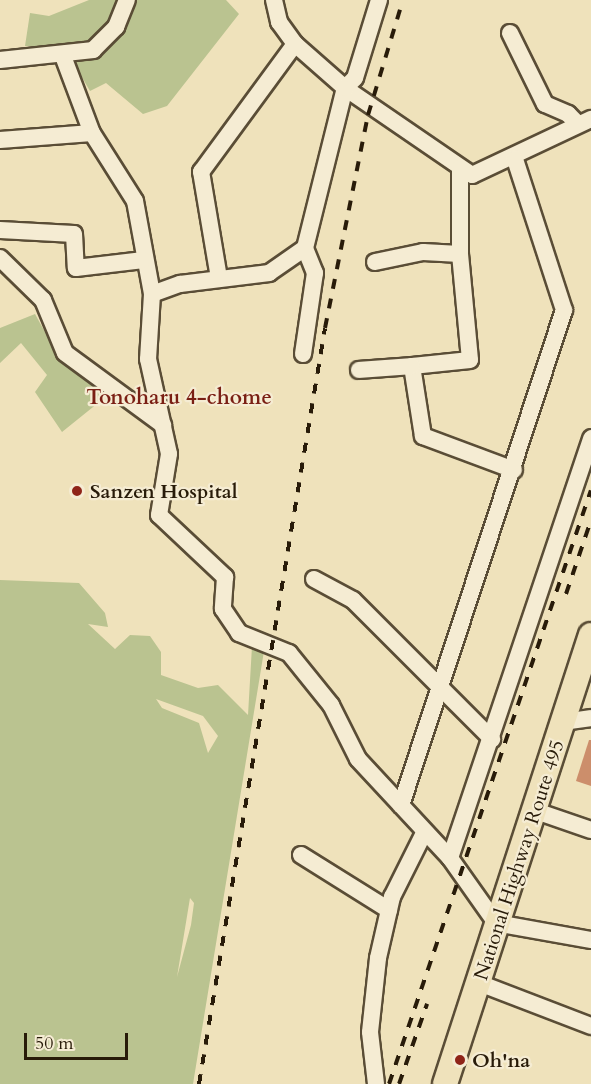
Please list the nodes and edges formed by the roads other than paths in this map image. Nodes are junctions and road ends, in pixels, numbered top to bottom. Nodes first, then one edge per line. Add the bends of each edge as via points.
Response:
1 (127, 0) edge
2 (274, 0) edge
3 (379, 0) edge
4 (510, 33) dead end
5 (295, 44) junction
6 (63, 56) junction
7 (0, 60) edge
8 (345, 88) junction
9 (584, 122) edge
10 (92, 133) junction
11 (0, 140) edge
12 (515, 159) junction
13 (460, 168) junction
14 (0, 230) edge
15 (305, 248) junction
16 (460, 254) junction
17 (0, 258) edge
18 (144, 260) junction
19 (375, 262) dead end
20 (219, 278) junction
21 (152, 294) junction
22 (303, 354) dead end
23 (412, 366) junction
24 (359, 370) dead end
25 (164, 425) junction
26 (591, 438) edge
27 (514, 470) junction
28 (314, 579) dead end
29 (591, 635) edge
30 (438, 687) junction
31 (591, 718) edge
32 (563, 722) junction
33 (492, 739) junction
34 (401, 805) junction
35 (533, 810) junction
36 (591, 830) edge
37 (424, 833) junction
38 (301, 855) dead end
39 (450, 858) junction
40 (389, 910) junction
41 (496, 923) junction
42 (591, 940) edge
43 (479, 983) junction
44 (591, 1026) edge
45 (376, 1084) edge
46 (445, 1084) edge

1 - 6 street via 116,27 93,50
2 - 5 street via 279,22
3 - 8 street via 355,78
4 - 9 street via 545,104
5 - 8 street
5 - 20 street via 201,172
6 - 7 street
6 - 10 street
8 - 13 street
8 - 15 street
9 - 12 street
10 - 11 street
10 - 18 street via 135,201
12 - 13 street via 472,175
12 - 27 street via 564,310
13 - 16 street
14 - 18 street via 74,234 76,268
15 - 20 street via 269,273
15 - 22 street via 315,273
16 - 19 street via 423,252
16 - 23 street via 470,360
17 - 25 street via 42,300 65,353
18 - 21 street
20 - 21 street
21 - 25 street via 148,359
23 - 24 street
23 - 27 street via 423,436
25 - 34 street via 169,454 159,515 225,577 223,609 239,633 289,653 331,705 358,759
26 - 33 street
27 - 30 street
28 - 30 street via 353,600
29 - 32 highway, National Highway Route 495
30 - 33 street
30 - 34 street
31 - 32 street
32 - 35 highway, National Highway Route 495
33 - 39 street
34 - 37 street
35 - 36 street
35 - 41 highway, National Highway Route 495
37 - 39 street
37 - 40 street
38 - 40 street
39 - 41 street
40 - 45 street via 370,1032
41 - 42 street
41 - 43 highway, National Highway Route 495
43 - 44 street
43 - 46 highway, National Highway Route 495

